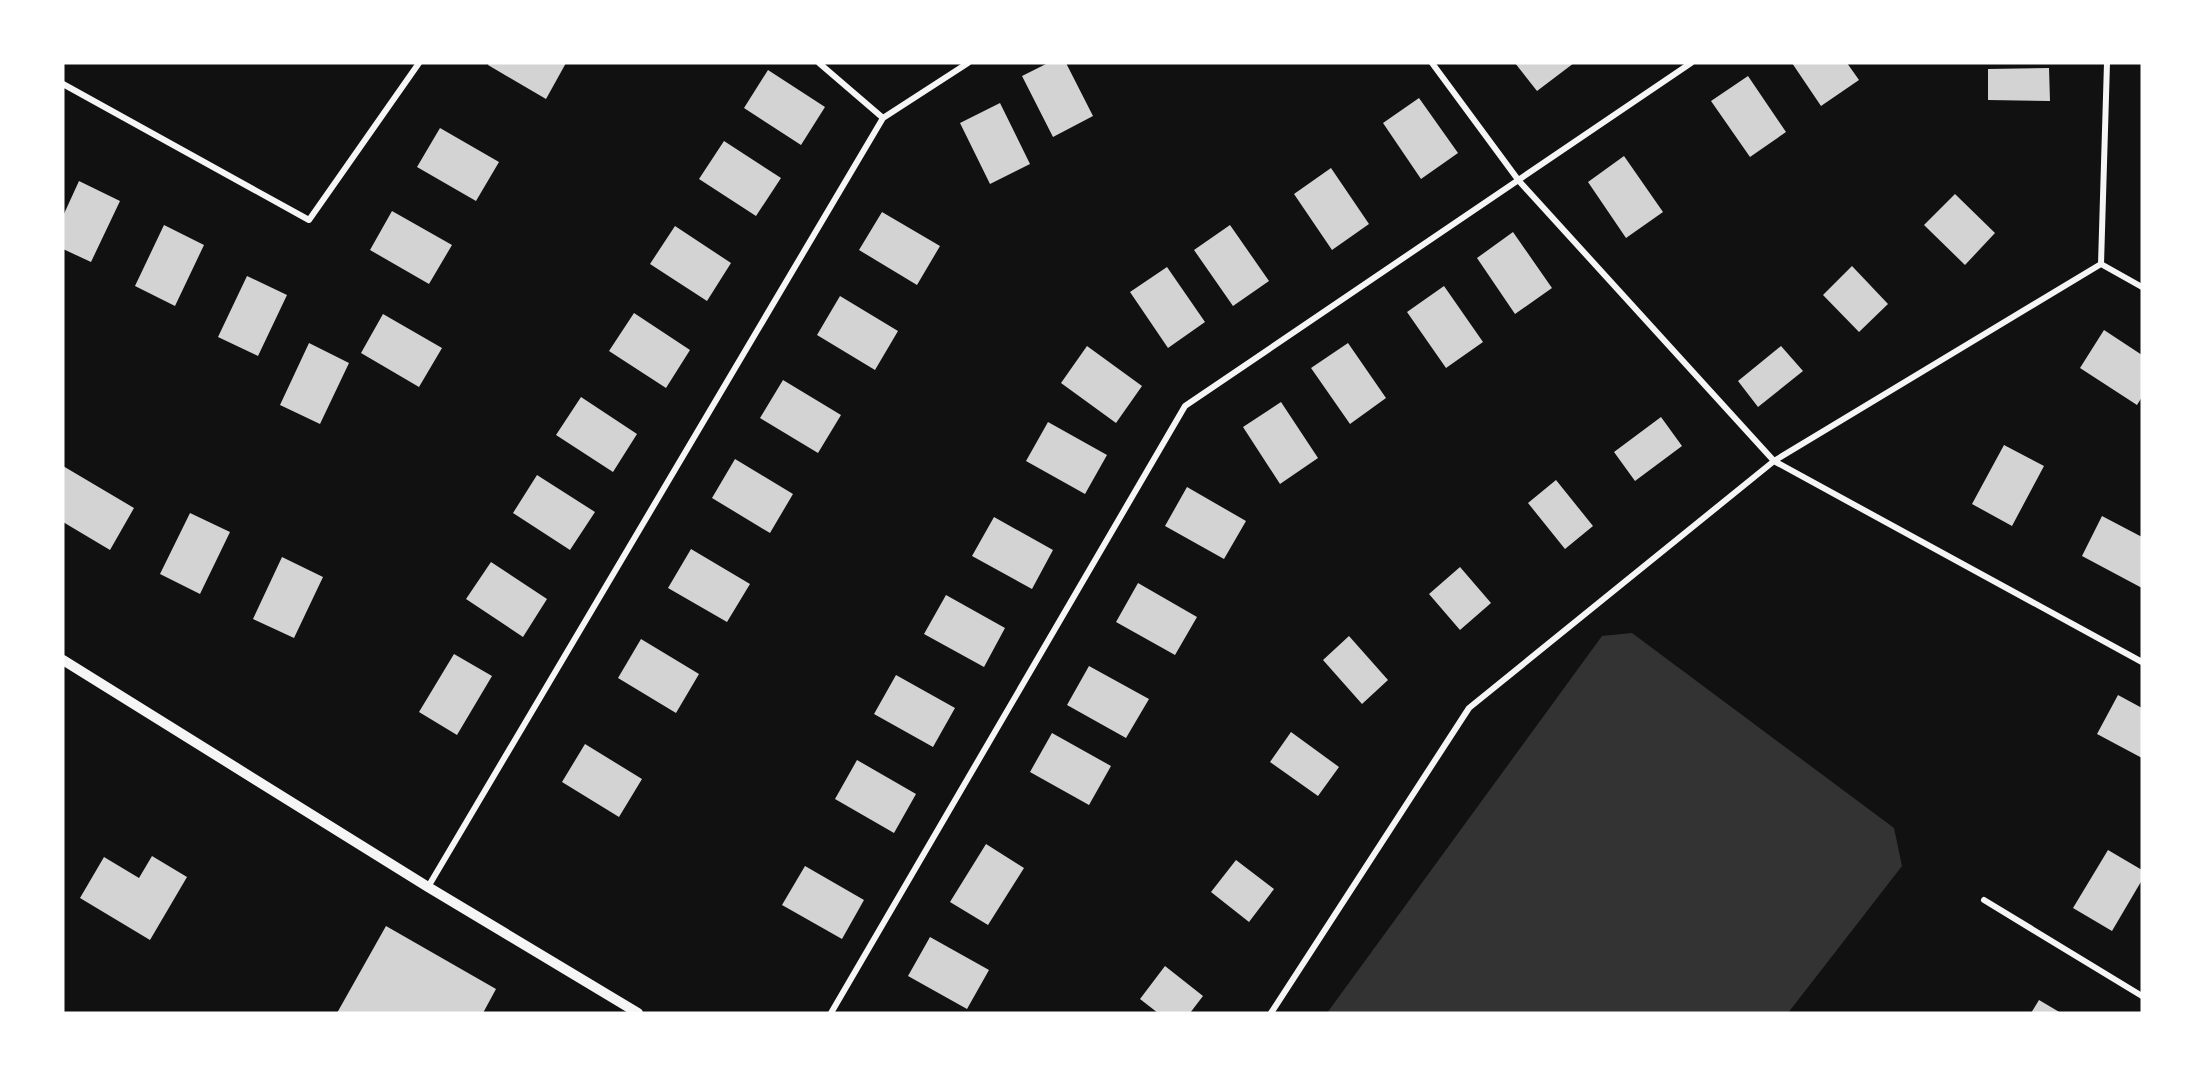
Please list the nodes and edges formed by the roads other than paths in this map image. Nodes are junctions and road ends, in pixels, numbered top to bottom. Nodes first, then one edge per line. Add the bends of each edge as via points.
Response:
1 (419, 63) edge
2 (819, 63) edge
3 (968, 63) edge
4 (1432, 63) edge
5 (1691, 63) edge
6 (2107, 63) edge
7 (63, 84) edge
8 (883, 118) junction
9 (1519, 181) junction
10 (2101, 264) junction
11 (2142, 287) edge
12 (1774, 461) junction
13 (63, 660) edge
14 (2142, 662) edge
15 (428, 887) junction
16 (1984, 900) dead end
17 (2142, 996) edge
18 (638, 1013) edge
19 (831, 1013) edge
20 (1271, 1013) edge

1 - 7 street via 309,220
2 - 8 street
3 - 8 street
4 - 9 street
5 - 9 street
6 - 10 street
8 - 15 street
9 - 12 street
9 - 19 street via 1185,406
10 - 11 street
10 - 12 street
12 - 14 street
12 - 20 street via 1470,708
13 - 15 street
15 - 18 street
16 - 17 street

